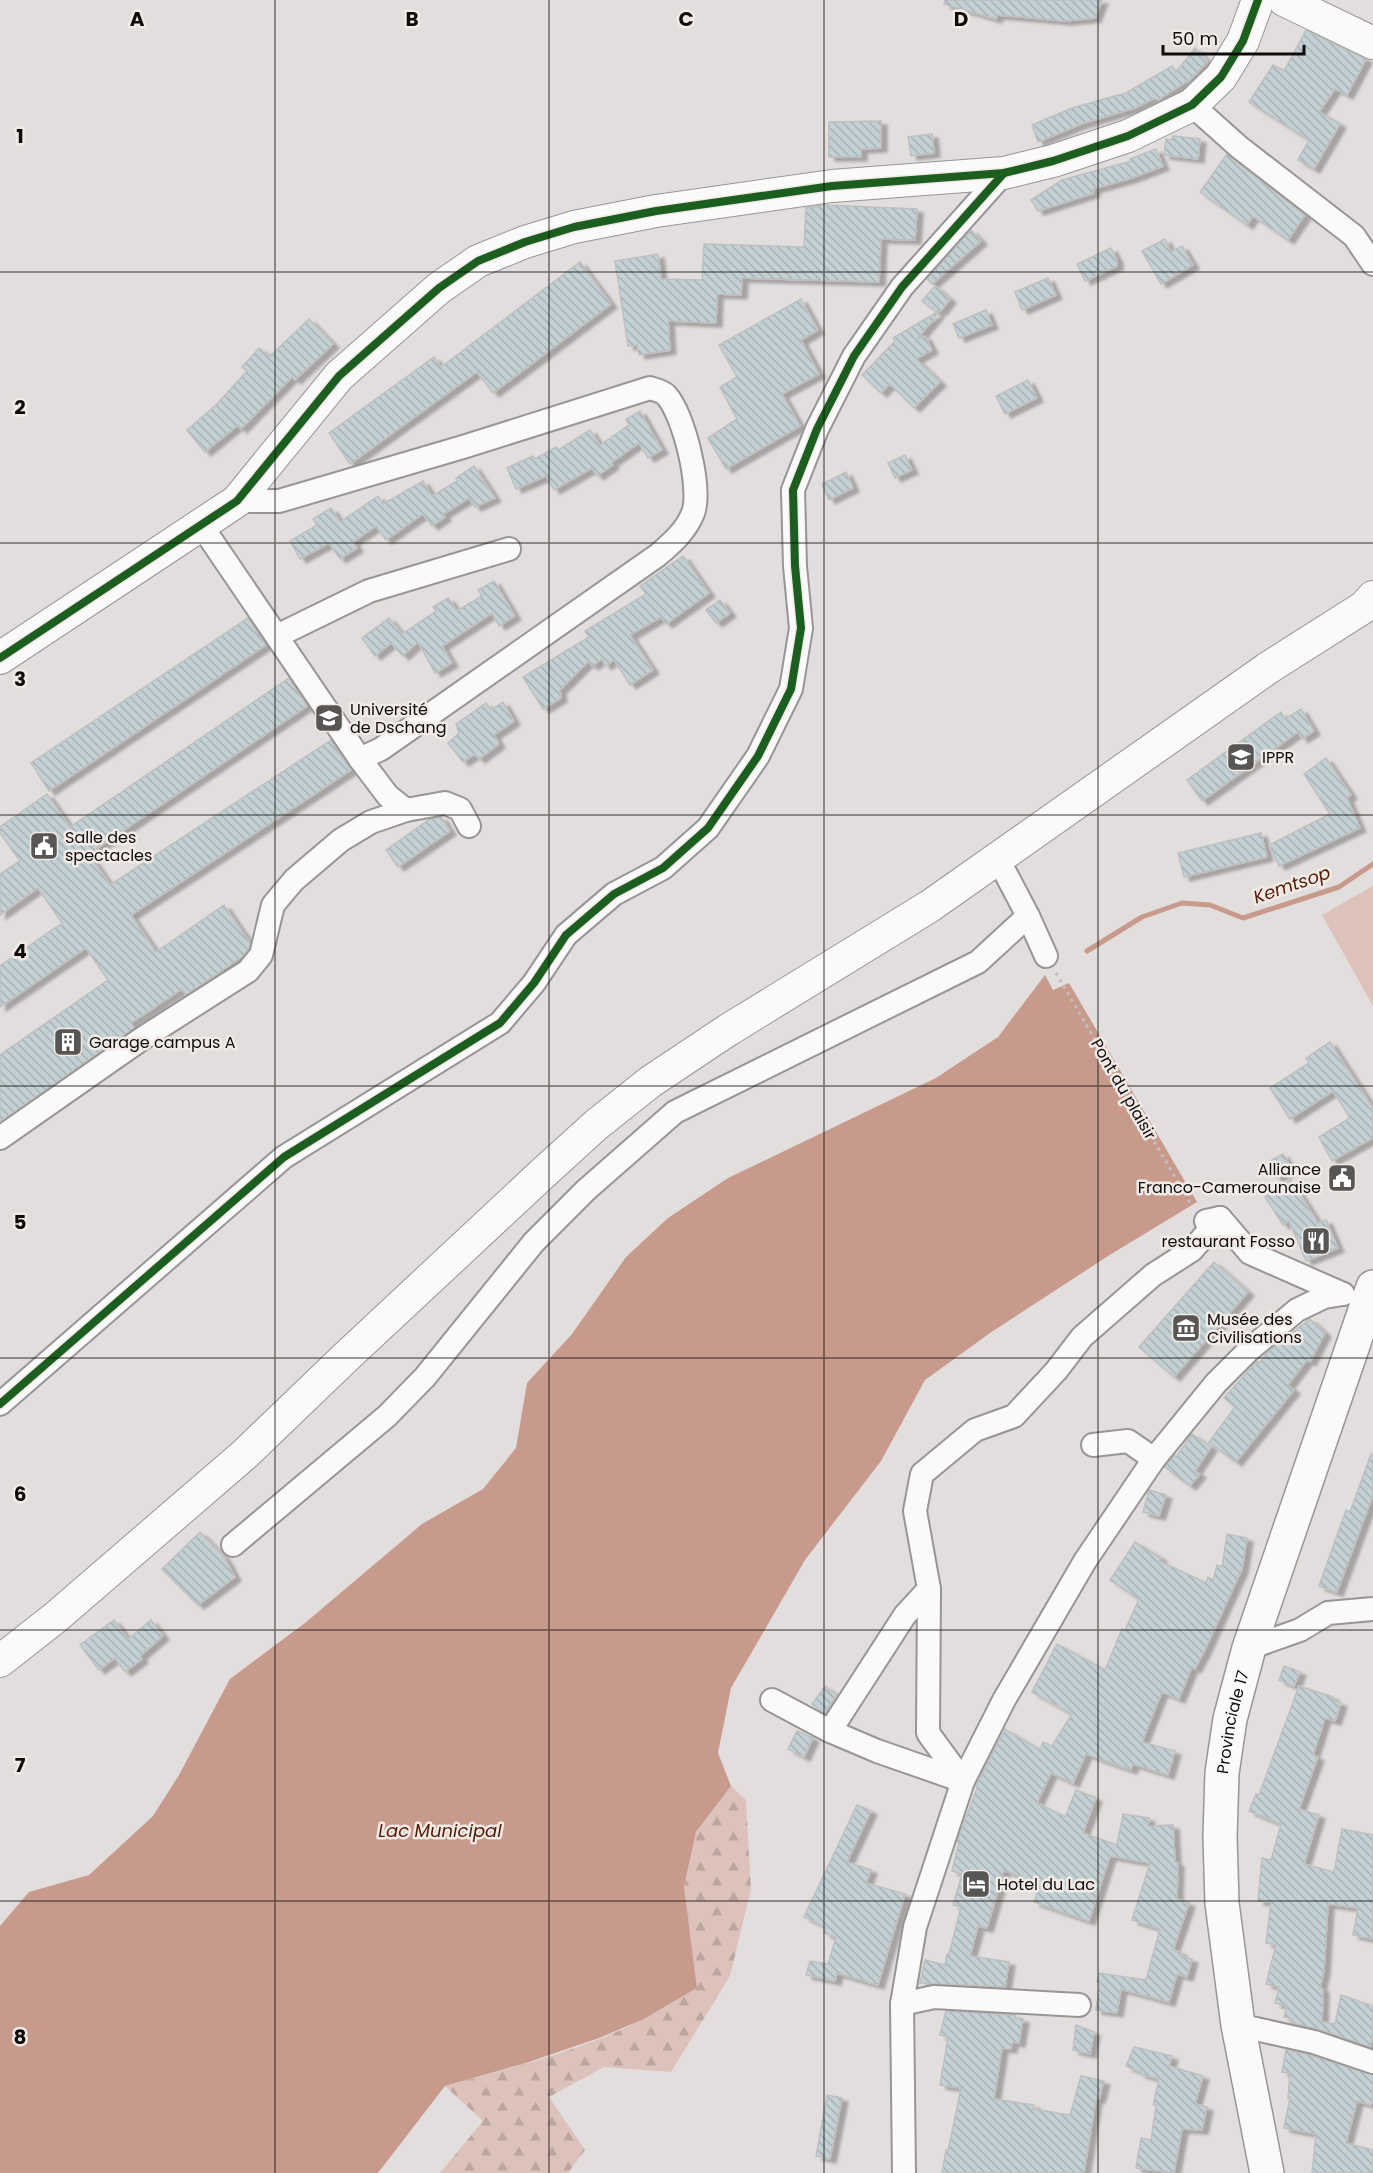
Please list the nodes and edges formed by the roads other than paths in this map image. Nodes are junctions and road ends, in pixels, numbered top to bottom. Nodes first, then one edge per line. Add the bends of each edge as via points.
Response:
1 (1258, 0) edge
2 (1284, 0) edge
3 (1328, 0) edge
4 (1373, 22) edge
5 (1373, 43) edge
6 (1192, 105) junction
7 (1004, 173) junction
8 (1373, 264) edge
9 (237, 501) junction
10 (201, 525) junction
11 (509, 549) dead end
12 (1373, 597) edge
13 (277, 636) junction
14 (0, 658) edge
15 (360, 759) junction
16 (406, 810) junction
17 (469, 826) dead end
18 (998, 859) junction
19 (1028, 916) junction
20 (1046, 956) road end
21 (0, 1138) edge
22 (1361, 1295) edge
23 (0, 1404) edge
24 (1093, 1445) dead end
25 (1154, 1459) junction
26 (233, 1545) dead end
27 (929, 1589) junction
28 (1373, 1610) edge
29 (1250, 1648) junction
30 (0, 1661) edge
31 (772, 1700) dead end
32 (830, 1731) junction
33 (963, 1781) junction
34 (902, 2004) junction
35 (1079, 2005) dead end
36 (1238, 2025) junction
37 (1373, 2062) edge
38 (904, 2173) edge
39 (1267, 2173) edge

1 - 6 main road via 1243,41 1221,77
2 - 5 main road
3 - 4 main road
6 - 7 main road via 1128,136
6 - 8 street via 1239,147 1354,236
7 - 9 main road via 832,186 656,211 574,227 478,261 439,288 339,376
7 - 23 street via 902,287 854,356 817,429 793,490 801,628 791,689 758,756 708,828 663,867 614,894 566,935 534,983 500,1023 284,1157
9 - 10 main road
9 - 15 street via 279,501 650,388 665,393 674,405 697,492 687,526 658,555 381,749
10 - 13 street
10 - 14 main road
11 - 13 street via 369,591
12 - 18 main road via 1364,607 1268,668
13 - 15 street
15 - 16 street via 388,796
16 - 17 street via 445,803 460,809
16 - 21 street via 371,822 341,840 294,879 273,905 261,955 248,971 143,1038
18 - 19 street
18 - 30 main road via 930,906 728,1030 660,1075 596,1125 245,1454
19 - 20 street
19 - 26 street via 978,962 675,1112 534,1242 425,1377 387,1416
22 - 25 street via 1324,1297 1297,1310 1216,1383
22 - 27 street via 1250,1253 1211,1220 1192,1250 1153,1275 1082,1337 1014,1416 975,1430 922,1474 915,1511
22 - 29 main road, Provinciale 17
24 - 25 street via 1128,1441
25 - 33 street via 1085,1560 1004,1700
27 - 32 street via 905,1615
27 - 33 street via 928,1733
28 - 29 street via 1328,1613 1300,1630
29 - 36 main road, Provinciale 17 via 1222,1773 1222,1903
31 - 32 street
32 - 33 street
33 - 34 street via 915,1926
34 - 35 street via 934,1997
34 - 38 street
36 - 37 street via 1314,2042
36 - 39 main road, Provinciale 17

